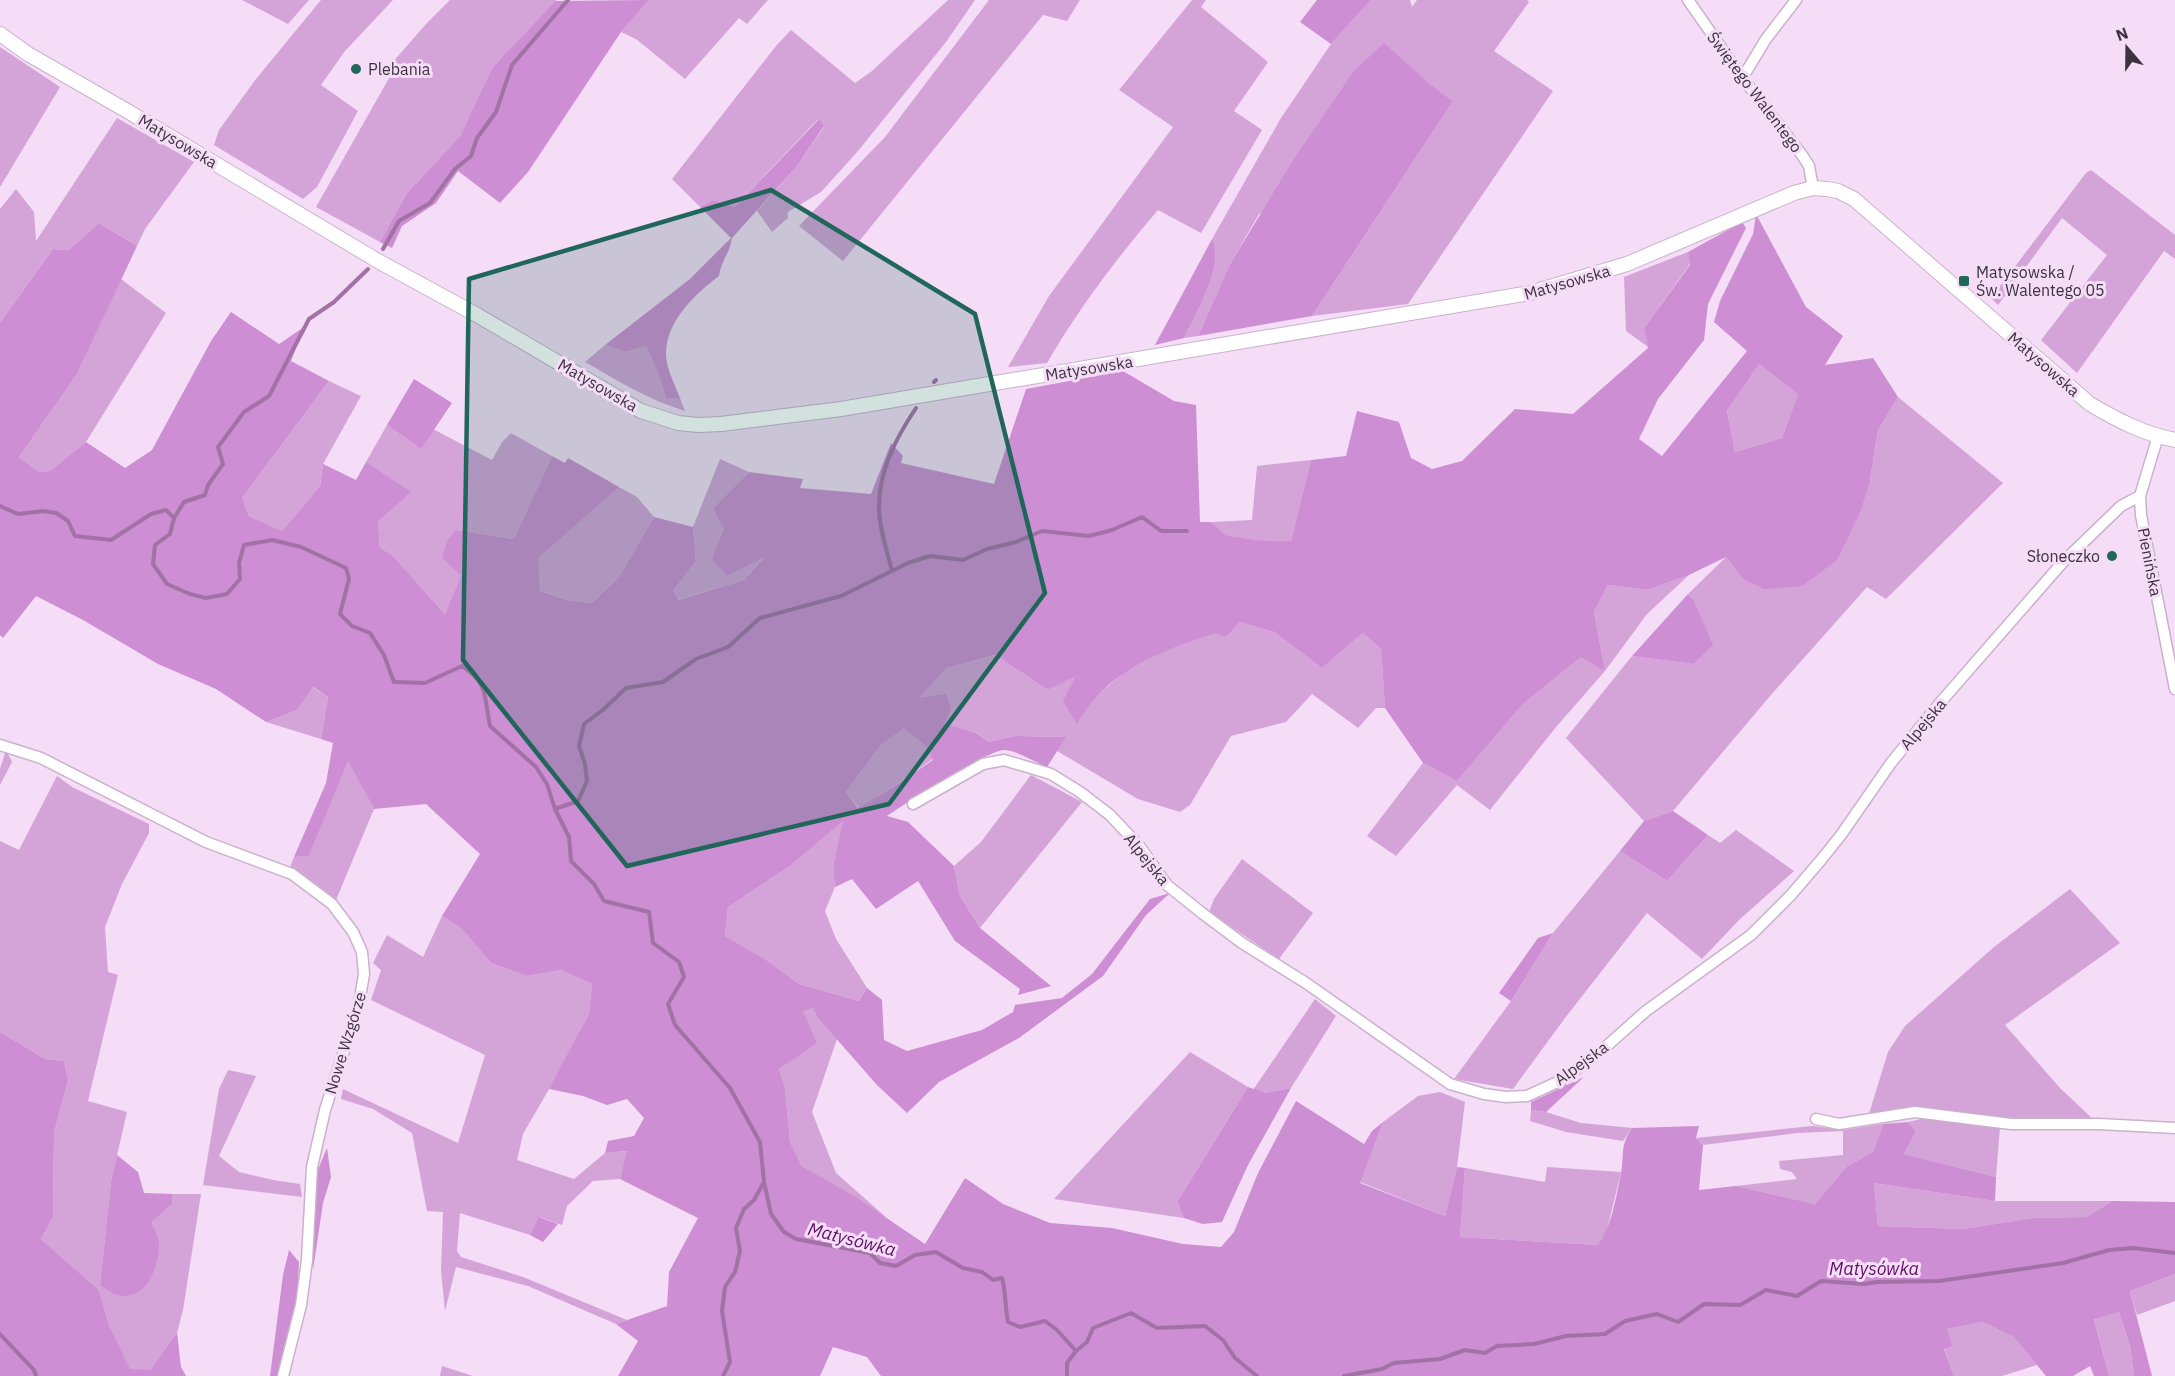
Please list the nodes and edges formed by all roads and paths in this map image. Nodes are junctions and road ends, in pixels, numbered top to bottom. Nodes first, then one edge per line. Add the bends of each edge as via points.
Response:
1 (1688, 0) edge
2 (1796, 0) edge
3 (0, 34) edge
4 (1741, 76) junction
5 (1813, 188) junction
6 (2158, 436) junction
7 (2175, 440) edge
8 (2140, 496) junction
9 (2175, 689) edge
10 (0, 745) edge
11 (913, 804) dead end
12 (1816, 1119) dead end
13 (2175, 1128) edge
14 (283, 1376) edge

1 - 4 street, Świętego Walentego
2 - 4 street
3 - 5 street, Matysowska via 378,261 488,320 622,400 660,419 698,425 842,409 1530,293 1627,264 1782,197
4 - 5 street, Świętego Walentego via 1809,166
5 - 6 street, Matysowska via 1838,191 1854,199 2090,404
6 - 7 street, Matysowska
6 - 8 street, Pienińska
8 - 9 street, Pienińska
8 - 11 street, Alpejska via 2121,506 2063,562 1939,704 1791,896 1751,935 1646,1011 1600,1052 1562,1080 1527,1096 1484,1094 1450,1084 1202,914 1167,885 1140,847 1110,815 1051,774 1004,760 983,764
10 - 14 street, Nowe Wzgórze via 41,758 206,842 292,874 332,904 362,952 364,974 359,1004 325,1110 312,1167 301,1305
12 - 13 street via 1839,1124 1915,1112 2012,1124

